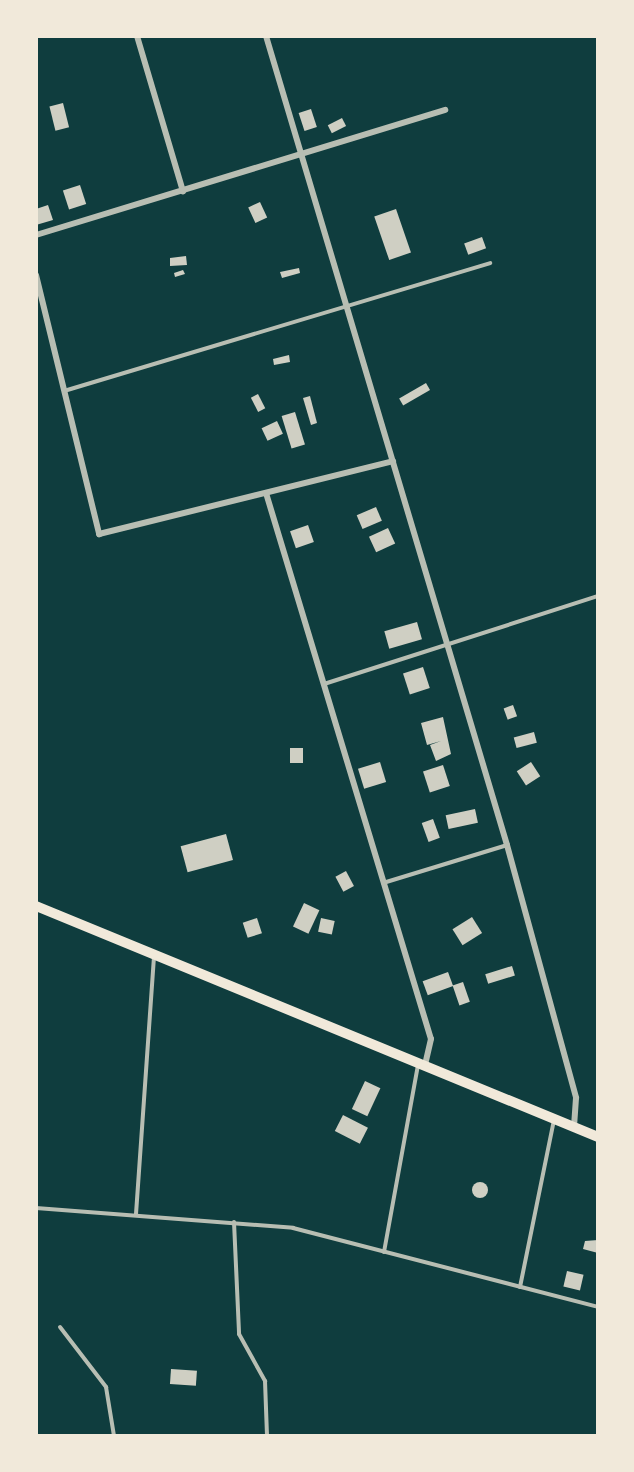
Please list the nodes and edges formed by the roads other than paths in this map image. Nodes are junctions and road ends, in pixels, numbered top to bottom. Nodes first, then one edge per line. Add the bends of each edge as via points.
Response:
1 (137, 36) edge
2 (266, 36) edge
3 (445, 110) dead end
4 (302, 156) junction
5 (183, 191) junction
6 (36, 235) edge
7 (490, 263) dead end
8 (36, 275) edge
9 (347, 306) junction
10 (64, 391) junction
11 (393, 460) junction
12 (266, 493) junction
13 (598, 596) edge
14 (448, 644) junction
15 (324, 684) junction
16 (507, 845) junction
17 (383, 883) junction
18 (36, 906) edge
19 (154, 954) junction
20 (422, 1065) junction
21 (555, 1119) junction
22 (574, 1127) junction
23 (598, 1137) edge
24 (36, 1208) edge
25 (136, 1214) junction
26 (234, 1222) junction
27 (384, 1252) junction
28 (520, 1287) junction
29 (598, 1307) edge
30 (60, 1327) dead end
31 (114, 1436) edge
32 (267, 1436) edge

1 - 5 street
2 - 4 street
3 - 4 street
4 - 5 street
4 - 9 street
5 - 6 street
7 - 9 lane
8 - 10 street
9 - 10 lane
9 - 11 street
10 - 12 street via 99,534
11 - 12 street
11 - 14 street
12 - 15 street
13 - 14 lane
14 - 15 lane
14 - 16 street
15 - 17 street
16 - 17 lane
16 - 22 street via 576,1098
17 - 20 street via 431,1039
18 - 19 main road
19 - 20 main road
19 - 25 lane
20 - 21 main road
20 - 27 lane
21 - 22 main road
21 - 28 lane
22 - 23 main road
24 - 25 lane
25 - 26 lane
26 - 27 lane via 293,1228
26 - 32 lane via 239,1334 265,1381
27 - 28 lane
28 - 29 lane
30 - 31 lane via 106,1387

